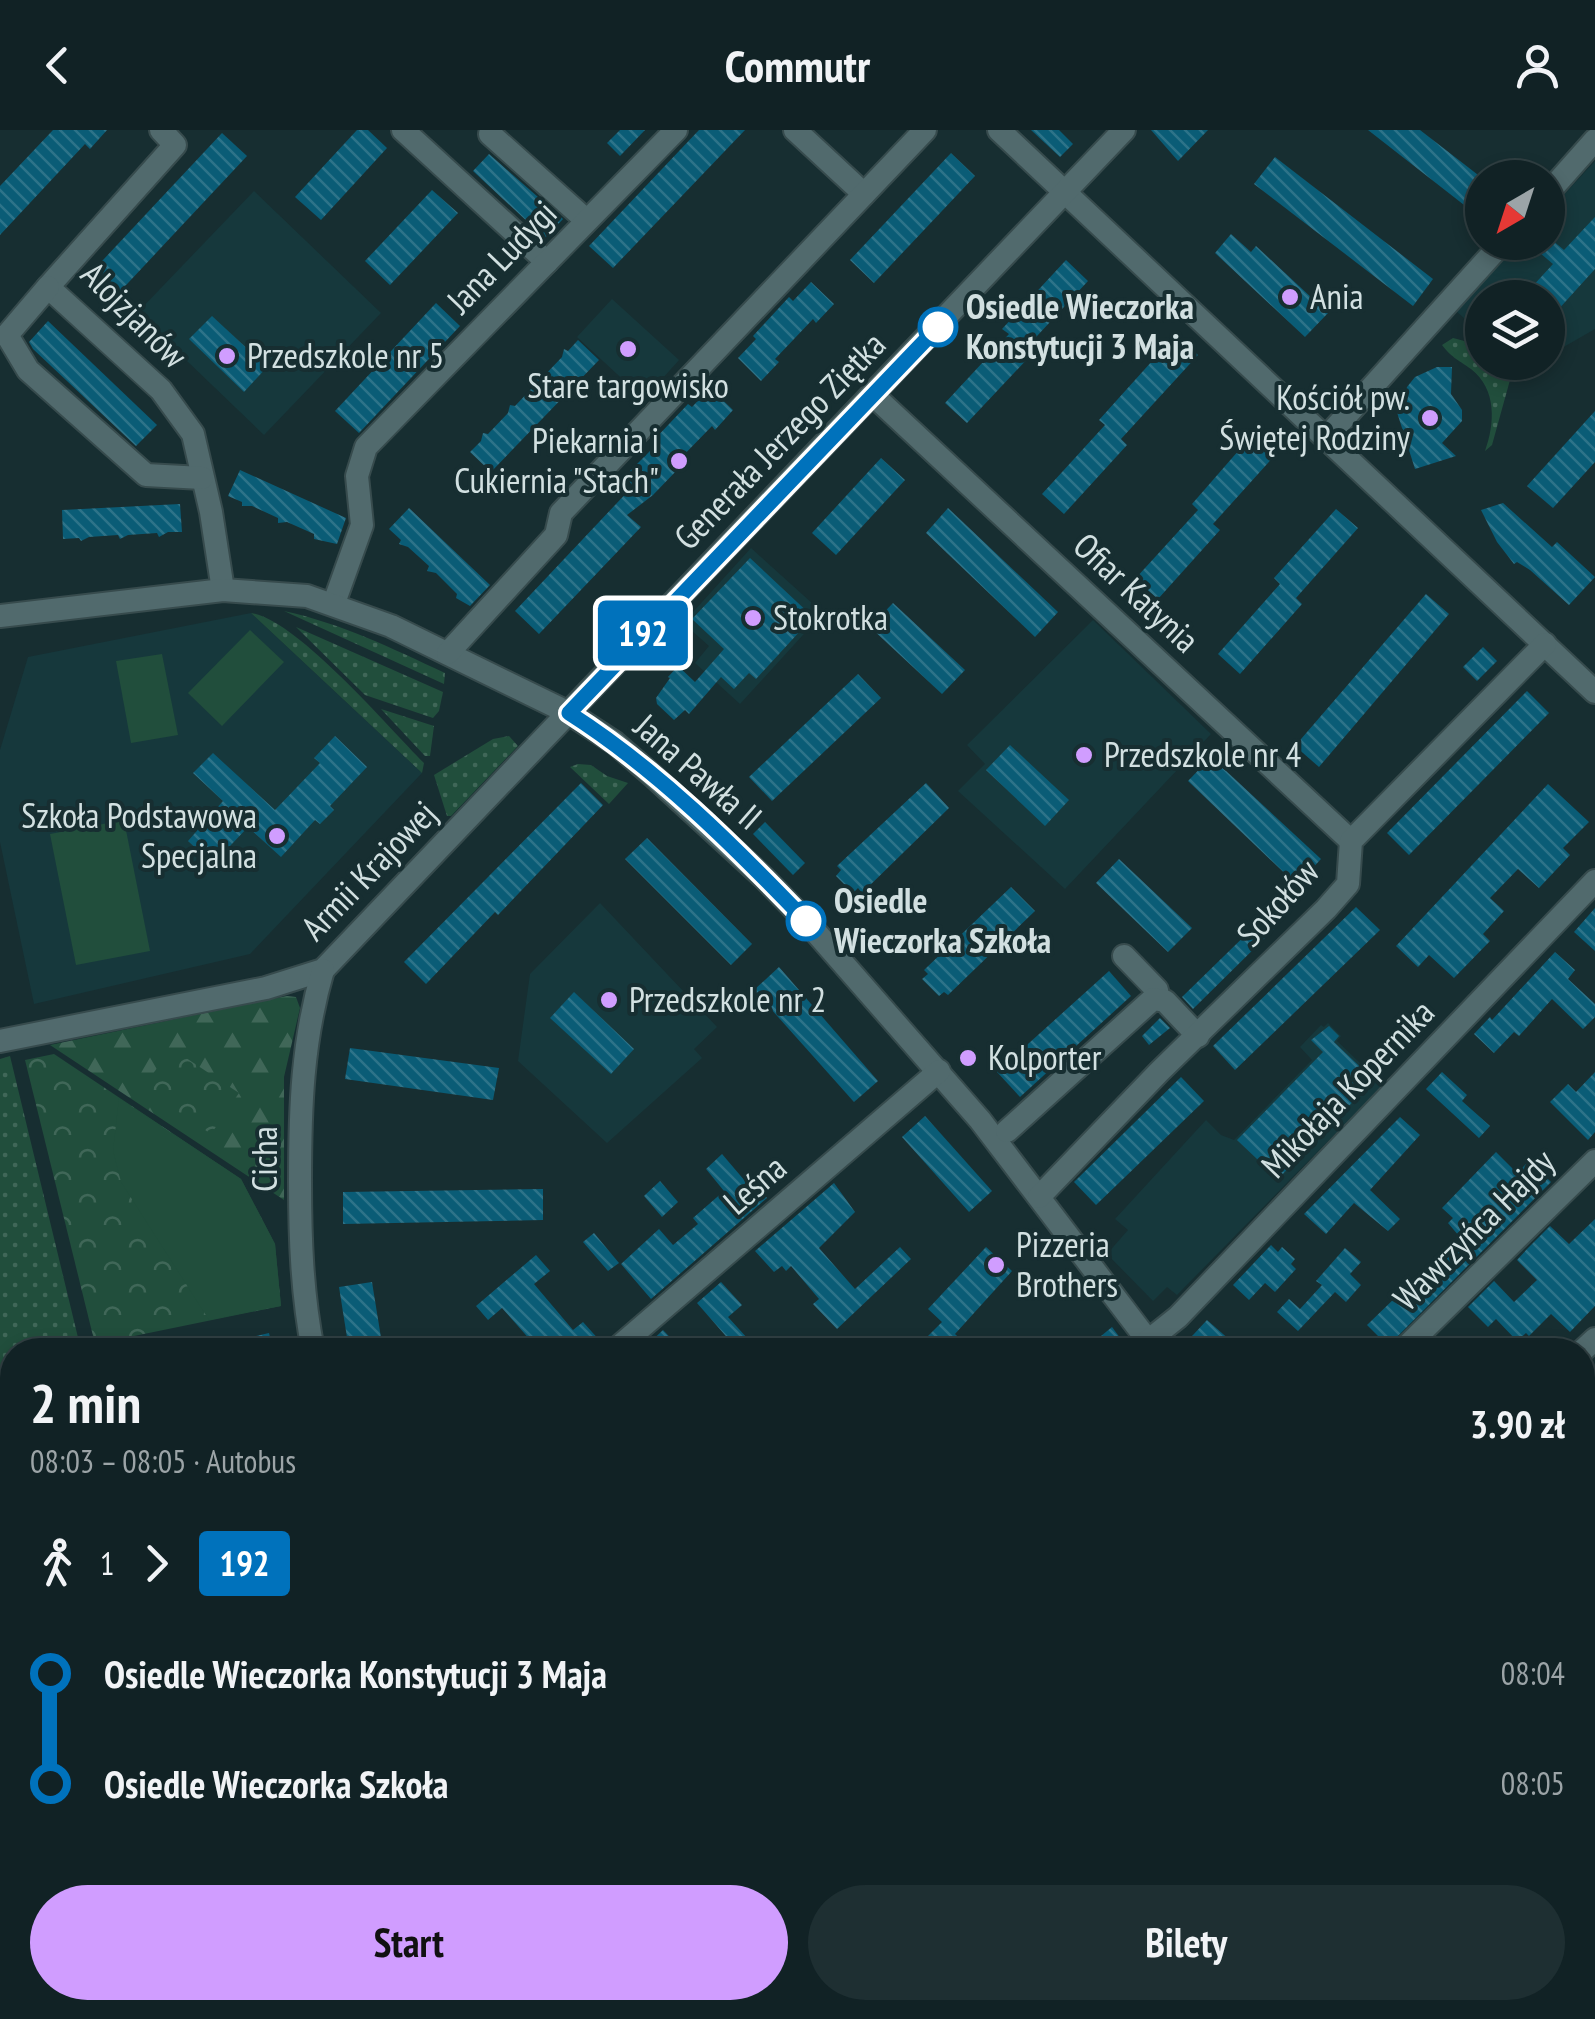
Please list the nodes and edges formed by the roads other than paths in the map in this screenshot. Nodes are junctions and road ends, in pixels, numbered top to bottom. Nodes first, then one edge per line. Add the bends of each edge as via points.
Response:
1 (161, 130) edge
2 (403, 130) edge
3 (676, 130) edge
4 (794, 130) edge
5 (924, 130) edge
6 (999, 130) edge
7 (1124, 130) edge
8 (490, 134) dead end
9 (1595, 140) edge
10 (1565, 174) edge
11 (1065, 192) junction
12 (864, 194) junction
13 (586, 220) junction
14 (1487, 260) edge
15 (547, 262) junction
16 (48, 286) junction
17 (873, 396) junction
18 (1326, 438) junction
19 (202, 478) junction
20 (223, 590) junction
21 (334, 603) junction
22 (0, 616) edge
23 (1545, 644) junction
24 (448, 653) junction
25 (1595, 692) edge
26 (569, 713) junction
27 (1351, 841) junction
28 (1595, 881) edge
29 (1124, 956) dead end
30 (323, 970) junction
31 (1158, 998) junction
32 (1198, 1036) junction
33 (0, 1042) edge
34 (939, 1070) junction
35 (1007, 1131) dead end
36 (1595, 1161) edge
37 (1039, 1197) junction
38 (311, 1338) edge
39 (628, 1338) edge
40 (1146, 1338) edge
41 (1159, 1338) edge
42 (1415, 1338) edge

1 - 16 street, Alojzjanów via 175,145
2 - 15 street
3 - 13 street, Jana Ludygi
4 - 12 street
5 - 12 street
6 - 11 street
7 - 11 street, Generała Jerzego Ziętka
8 - 13 street
9 - 10 street
11 - 17 street, Generała Jerzego Ziętka
11 - 18 street
12 - 24 street via 562,513 556,535
13 - 15 street, Jana Ludygi
14 - 18 street
15 - 21 street, Jana Ludygi via 366,447 358,476 362,525
16 - 19 street, Alojzjanów via 179,411
16 - 19 street via 7,335 28,370 146,474
17 - 26 street, Generała Jerzego Ziętka
17 - 27 street, Ofiar Katynia
18 - 23 street
19 - 20 street, Alojzjanów
20 - 21 street, Jana Pawła II
20 - 22 street, Jana Pawła II
21 - 24 street, Jana Pawła II
23 - 25 street
23 - 27 street, Sokołów
24 - 26 street, Jana Pawła II
26 - 30 street, Armii Krajowej
26 - 34 street, Jana Pawła II via 614,743 764,878
27 - 32 street, Sokołów via 1348,884
28 - 41 street, Mikołaja Kopernika
29 - 31 street
30 - 33 street, Armii Krajowej via 266,988
30 - 38 street, Cicha via 300,1092 300,1253
31 - 32 street
31 - 35 street
32 - 37 street, Sokołów
34 - 37 street, Jana Pawła II
34 - 39 street, Leśna
36 - 42 street, Wawrzyńca Hajdy
37 - 40 street, Jana Pawła II

